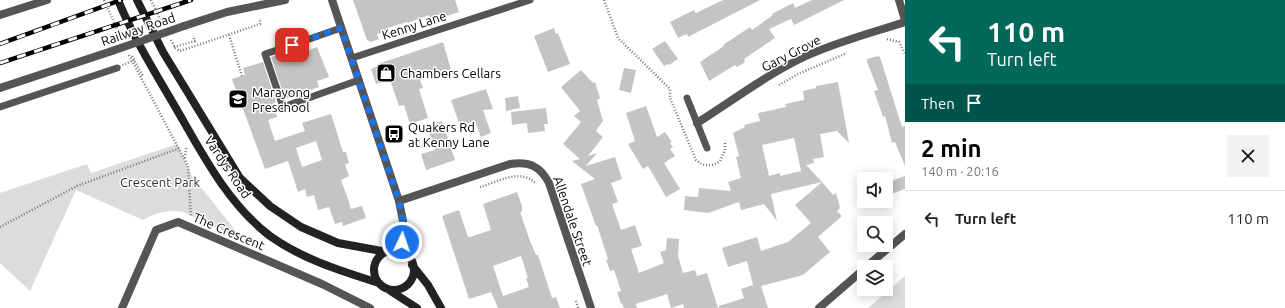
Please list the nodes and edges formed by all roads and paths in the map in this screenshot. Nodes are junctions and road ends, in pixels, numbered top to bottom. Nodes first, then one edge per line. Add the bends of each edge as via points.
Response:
1 (47, 0) edge
2 (104, 0) edge
3 (118, 0) edge
4 (137, 0) edge
5 (285, 0) edge
6 (332, 0) edge
7 (530, 0) edge
8 (604, 0) edge
9 (898, 0) edge
10 (0, 15) edge
11 (905, 21) edge
12 (341, 28) junction
13 (229, 35) dead end
14 (193, 36) dead end
15 (122, 40) dead end
16 (881, 41) dead end
17 (292, 45) dead end
18 (174, 47) dead end
19 (280, 49) dead end
20 (851, 51) dead end
21 (127, 52) dead end
22 (905, 54) edge
23 (352, 58) junction
24 (134, 60) dead end
25 (117, 68) joint
26 (242, 76) dead end
27 (359, 80) junction
28 (779, 85) dead end
29 (0, 88) edge
30 (670, 89) dead end
31 (687, 98) dead end
32 (0, 107) edge
33 (697, 123) junction
34 (183, 143) dead end
35 (180, 148) junction
36 (707, 148) dead end
37 (185, 159) junction
38 (538, 187) dead end
39 (480, 188) dead end
40 (399, 201) junction
41 (0, 227) edge
42 (192, 229) junction
43 (905, 234) edge
44 (400, 251) junction
45 (387, 252) junction
46 (874, 260) edge
47 (412, 265) junction
48 (857, 275) edge
49 (379, 283) junction
50 (386, 288) junction
51 (576, 300) dead end
52 (122, 308) edge
53 (370, 308) edge
54 (417, 308) edge
55 (441, 308) edge
56 (578, 308) edge
57 (591, 308) edge
58 (819, 308) edge

1 - 10 street
2 - 15 path
3 - 49 main road, Vardys Road via 147,59 217,178 242,210 271,236 301,254 332,268
4 - 45 main road, Vardys Road via 163,52 240,178 270,206 301,227 338,243
5 - 29 street, Railway Road, bridge via 227,12
6 - 12 street
7 - 23 lane, Kenny Lane
8 - 30 path via 618,38
9 - 11 street
11 - 33 street, Gary Grove via 803,58
12 - 17 lane
12 - 23 street
13 - 26 path
14 - 18 path via 195,41
16 - 22 path via 888,39 899,42
19 - 27 lane via 265,54 283,107
20 - 28 path
21 - 35 path
23 - 27 street
24 - 25 path, bridge
25 - 32 lane
27 - 40 street
31 - 33 lane
33 - 36 lane
34 - 37 path via 186,149
35 - 37 path
35 - 41 path via 77,186
37 - 42 path via 188,166
38 - 39 path via 529,177 517,175
40 - 44 street via 403,222
40 - 57 street, Allendale Street via 510,164 522,162 533,166 543,172 549,183
42 - 52 street, The Crescent via 178,222 156,230
42 - 53 street, The Crescent via 322,284
43 - 46 street
44 - 45 main road
44 - 47 main road via 410,259
45 - 49 main road via 381,255 375,265 375,277
47 - 50 main road via 412,277 404,287
47 - 55 main road via 428,285
48 - 58 street
49 - 50 main road
50 - 54 main road
51 - 56 path

